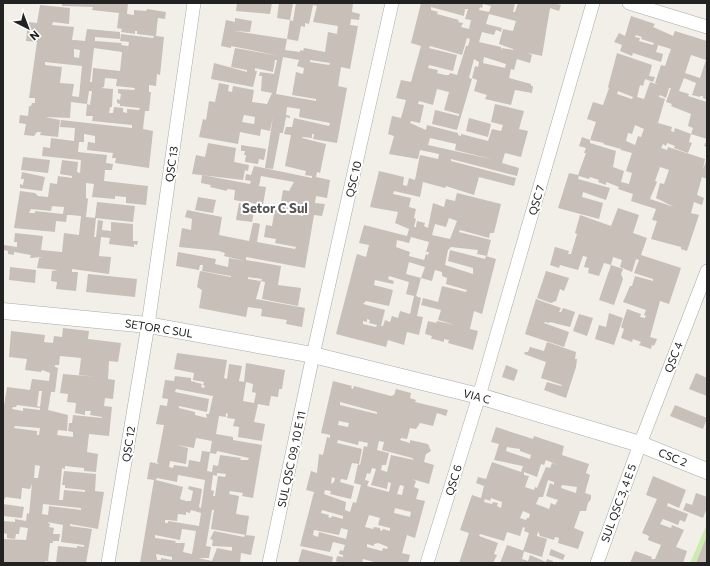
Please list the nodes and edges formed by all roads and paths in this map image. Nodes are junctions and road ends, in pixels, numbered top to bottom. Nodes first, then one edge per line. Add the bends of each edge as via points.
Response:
1 (194, 3) edge
2 (392, 3) edge
3 (593, 3) edge
4 (629, 3) edge
5 (707, 27) edge
6 (707, 271) edge
7 (3, 311) edge
8 (148, 325) junction
9 (313, 355) junction
10 (479, 396) junction
11 (640, 444) junction
12 (707, 471) edge
13 (108, 563) edge
14 (270, 563) edge
15 (427, 563) edge
16 (597, 563) edge

1 - 8 street, QSC 13
2 - 9 street, QSC 10
3 - 10 street, QSC 7
4 - 5 street
6 - 11 street, QSC 4
7 - 8 street, SETOR C SUL
8 - 9 street, SETOR C SUL
8 - 13 street, QSC 12
9 - 10 street, VIA C
9 - 14 street, SUL QSC 09, 10 E 11
10 - 11 street, VIA C
10 - 15 street, QSC 6
11 - 12 street, CSC 2
11 - 16 street, SUL QSC 3, 4 E 5

